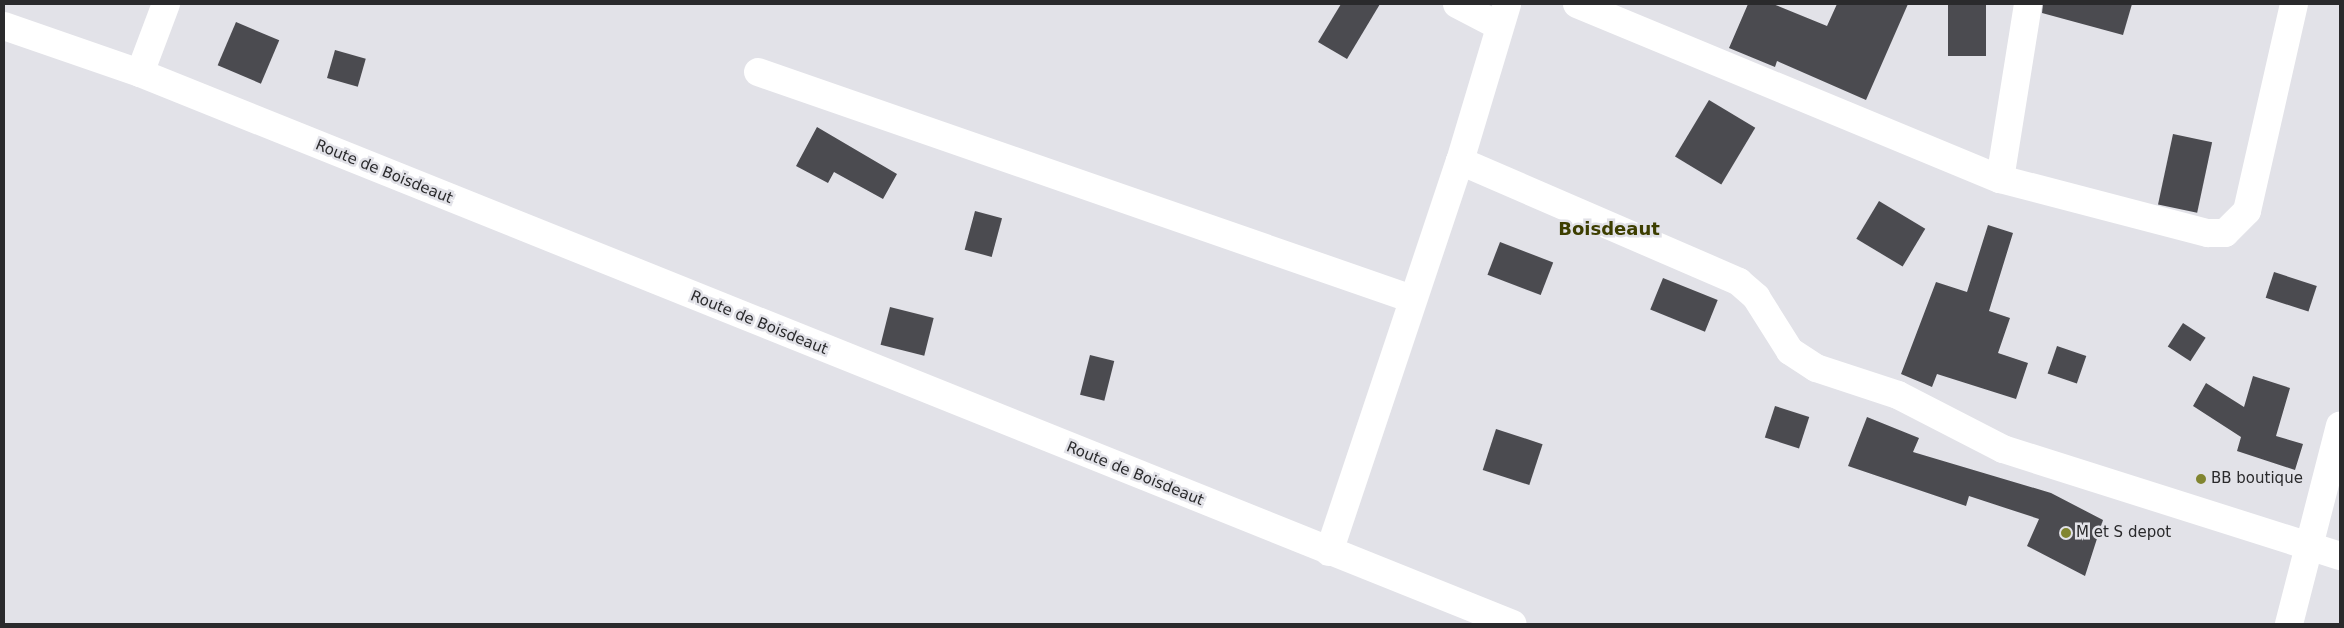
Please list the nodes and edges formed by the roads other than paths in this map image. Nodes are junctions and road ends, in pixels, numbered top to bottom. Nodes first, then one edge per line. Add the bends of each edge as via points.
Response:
1 (166, 4) edge
2 (1457, 4) edge
3 (1577, 4) edge
4 (2028, 4) edge
5 (2294, 4) edge
6 (1502, 15) edge
7 (4, 26) edge
8 (758, 72) dead end
9 (140, 73) junction
10 (1460, 161) junction
11 (2000, 179) junction
12 (1412, 299) junction
13 (2340, 425) edge
14 (2307, 542) junction
15 (1329, 552) junction
16 (2340, 556) edge
17 (1513, 624) edge
18 (2289, 624) edge

1 - 9 street
2 - 6 street
3 - 11 street
4 - 11 street
5 - 11 street via 2247,211 2225,233 2208,232
6 - 10 street
7 - 9 street, Route de Boisdeaut
8 - 12 street
9 - 15 street, Route de Boisdeaut
10 - 12 street
10 - 14 street via 1739,282 1756,296 1790,351 1816,368 1898,395 2003,449
12 - 15 street
13 - 14 street
14 - 16 street
14 - 18 street
15 - 17 street, Route de Boisdeaut

